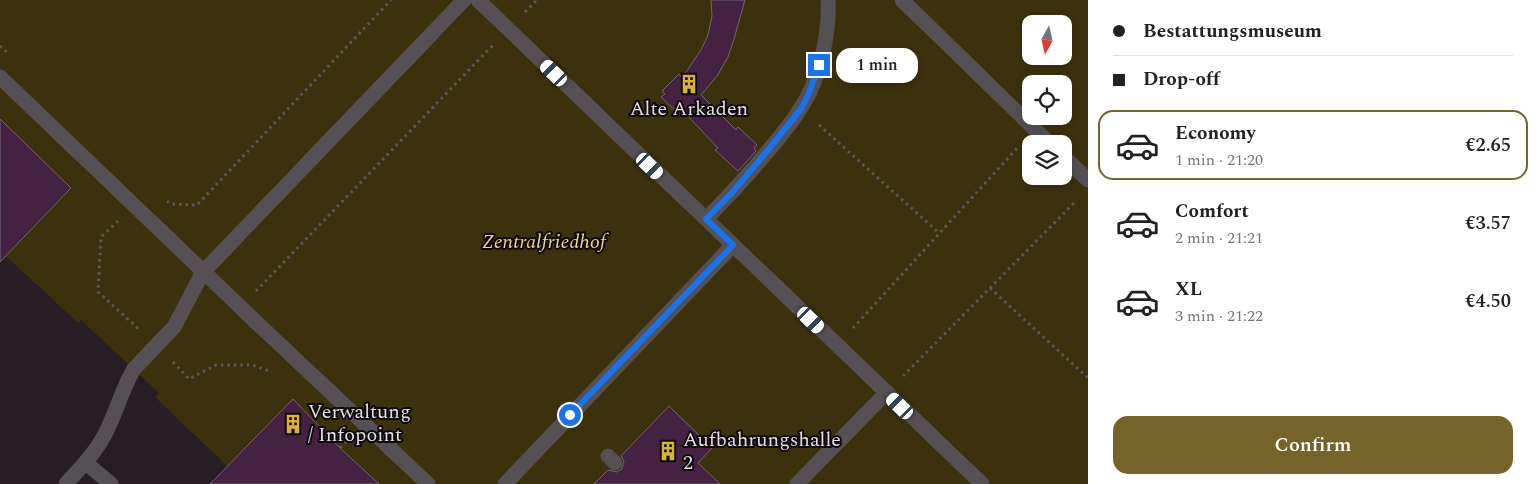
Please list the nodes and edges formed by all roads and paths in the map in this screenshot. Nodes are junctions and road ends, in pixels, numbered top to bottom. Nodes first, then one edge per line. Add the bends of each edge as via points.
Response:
1 (391, 0) edge
2 (464, 0) edge
3 (478, 0) edge
4 (537, 0) edge
5 (828, 0) edge
6 (902, 0) edge
7 (508, 29) junction
8 (0, 46) edge
9 (14, 60) dead end
10 (0, 77) edge
11 (801, 109) junction
12 (1035, 129) junction
13 (1041, 135) edge
14 (1072, 165) edge
15 (1088, 180) edge
16 (1081, 196) dead end
17 (164, 199) dead end
18 (134, 206) junction
19 (706, 219) junction
20 (939, 233) junction
21 (733, 245) junction
22 (203, 272) junction
23 (990, 288) junction
24 (240, 307) junction
25 (156, 345) junction
26 (837, 345) junction
27 (273, 372) dead end
28 (1088, 378) edge
29 (887, 392) junction
30 (339, 436) dead end
31 (346, 442) junction
32 (340, 448) dead end
33 (352, 448) dead end
34 (86, 463) junction
35 (66, 484) edge
36 (112, 484) edge
37 (428, 484) edge
38 (505, 484) edge
39 (797, 484) edge
40 (982, 484) edge

1 - 17 path via 197,205 171,204
2 - 22 street
3 - 7 street
4 - 7 path
5 - 11 street via 829,13 819,65
6 - 12 street
7 - 19 street
7 - 24 path
8 - 9 path
10 - 18 street
11 - 19 street
11 - 20 path
12 - 13 street
12 - 20 path
14 - 15 street
16 - 23 path
18 - 22 street
18 - 25 path via 101,237 98,292
19 - 21 street
20 - 26 path
21 - 26 street
21 - 38 street
22 - 24 street
22 - 25 street via 174,327
23 - 28 path
23 - 29 path
24 - 37 street
25 - 27 path via 189,379 216,364 252,365
25 - 34 street via 134,369 101,441
26 - 29 street
29 - 39 street
29 - 40 street
30 - 31 path
31 - 32 path
31 - 33 path
34 - 35 street
34 - 36 street

